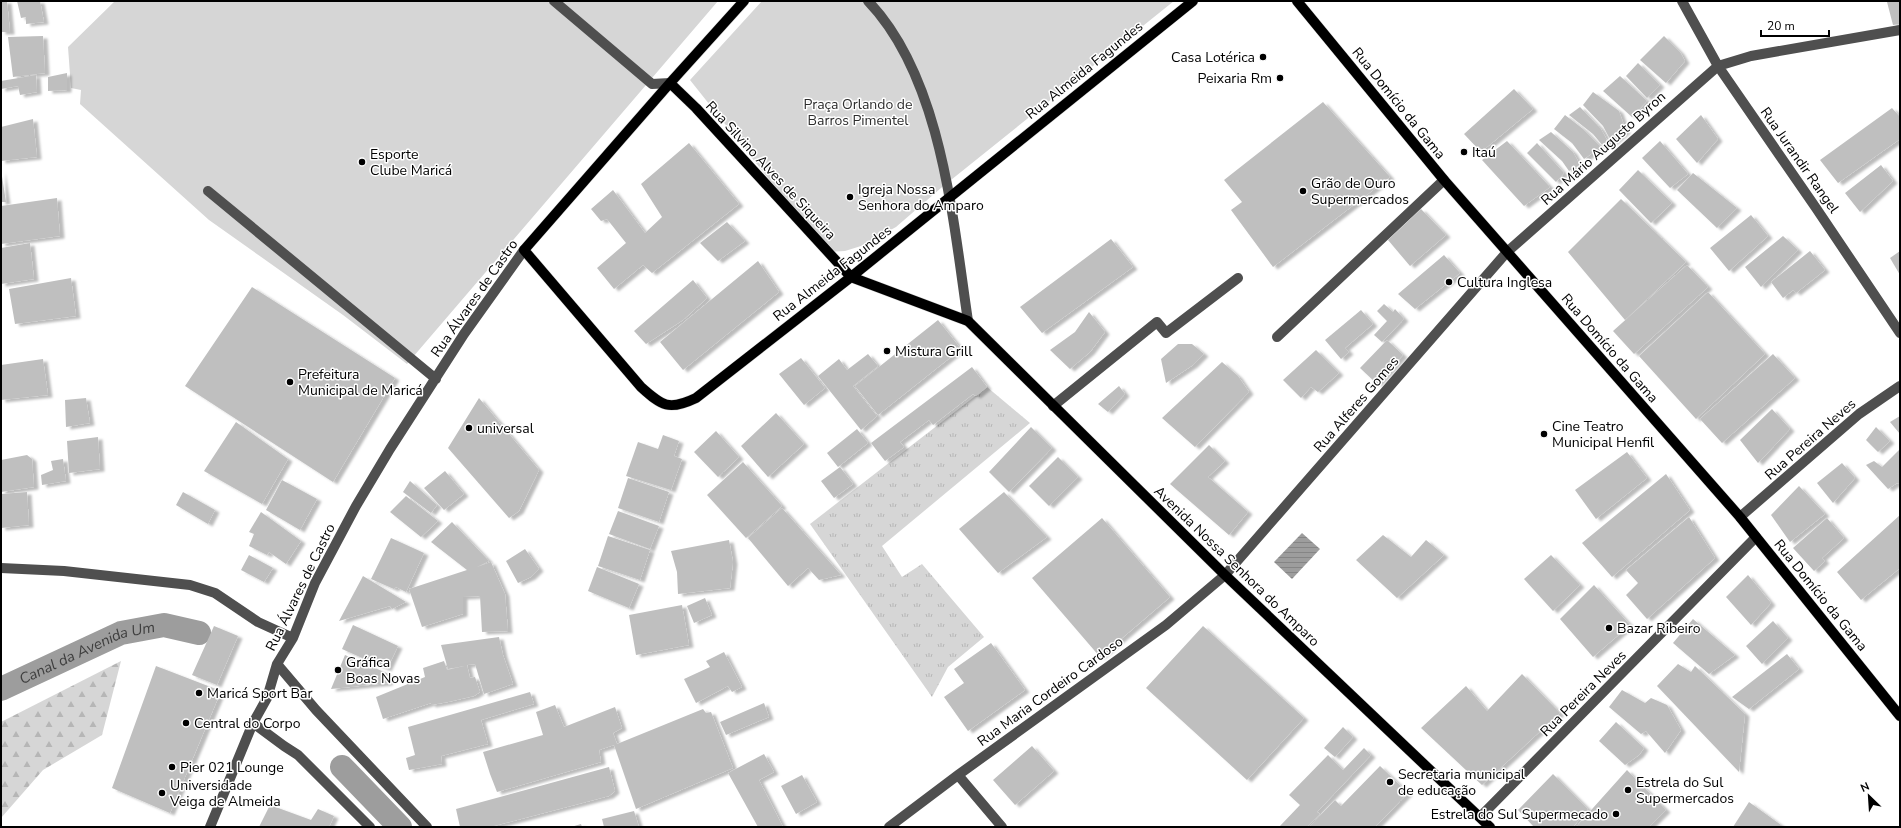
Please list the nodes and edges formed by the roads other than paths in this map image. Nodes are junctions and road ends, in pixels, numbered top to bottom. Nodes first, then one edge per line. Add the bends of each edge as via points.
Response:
1 (554, 1) edge
2 (744, 1) edge
3 (868, 1) edge
4 (1193, 1) edge
5 (1297, 1) edge
6 (1682, 1) edge
7 (1900, 30) edge
8 (1718, 66) junction
9 (670, 83) junction
10 (1444, 180) junction
11 (208, 191) dead end
12 (949, 196) junction
13 (524, 250) junction
14 (1507, 252) junction
15 (851, 277) junction
16 (1238, 278) dead end
17 (968, 321) junction
18 (1900, 333) edge
19 (1277, 337) dead end
20 (436, 379) junction
21 (1900, 386) edge
22 (1053, 406) junction
23 (1740, 517) junction
24 (1756, 537) junction
25 (1, 568) edge
26 (1225, 575) junction
27 (293, 638) junction
28 (277, 664) junction
29 (1900, 716) edge
30 (253, 723) junction
31 (958, 775) junction
32 (1480, 817) junction
33 (210, 827) edge
34 (370, 827) edge
35 (427, 827) edge
36 (889, 827) edge
37 (1002, 827) edge
38 (1490, 827) edge

1 - 9 street via 652,84
2 - 9 main road, Rua Álvares de Castro
3 - 12 street via 888,26 908,60 927,106
4 - 12 main road, Rua Almeida Fagundes
5 - 10 main road, Rua Domício da Gama
6 - 8 street, Rua Jurandir Rangel
7 - 8 street via 1751,56
8 - 14 street, Rua Mário Augusto Byron
8 - 18 street, Rua Jurandir Rangel
9 - 13 main road, Rua Álvares de Castro
9 - 15 main road, Rua Silvino Alves de Siqueira
10 - 14 main road, Rua Domício da Gama
10 - 19 street
11 - 20 street
12 - 15 main road, Rua Almeida Fagundes
12 - 17 street
13 - 15 main road, Rua Almeida Fagundes via 641,387 655,400 671,406 682,405 696,398
13 - 20 street, Rua Álvares de Castro via 493,291
14 - 23 main road, Rua Domício da Gama
14 - 26 street, Rua Alferes Gomes
15 - 17 main road, Avenida Nossa Senhora do Amparo
16 - 22 street via 1166,333 1157,322
17 - 22 main road, Avenida Nossa Senhora do Amparo
20 - 27 street, Rua Álvares de Castro via 356,506 315,583
21 - 23 street, Rua Pereira Neves via 1859,414
22 - 26 main road, Avenida Nossa Senhora do Amparo
23 - 24 main road, Rua Domício da Gama
24 - 29 main road, Rua Domício da Gama
24 - 32 street, Rua Pereira Neves
25 - 27 street via 64,571 190,585 215,594 258,622
26 - 31 street, Rua Maria Cordeiro Cardoso via 1166,625
26 - 32 main road, Avenida Nossa Senhora do Amparo
27 - 28 street, Rua Álvares de Castro
28 - 30 street, Rua Álvares de Castro via 267,698
28 - 35 street via 316,710
30 - 33 street, Rua Álvares de Castro
30 - 34 street via 298,755
31 - 36 street, Rua Maria Cordeiro Cardoso
31 - 37 street
32 - 38 main road, Avenida Nossa Senhora do Amparo

